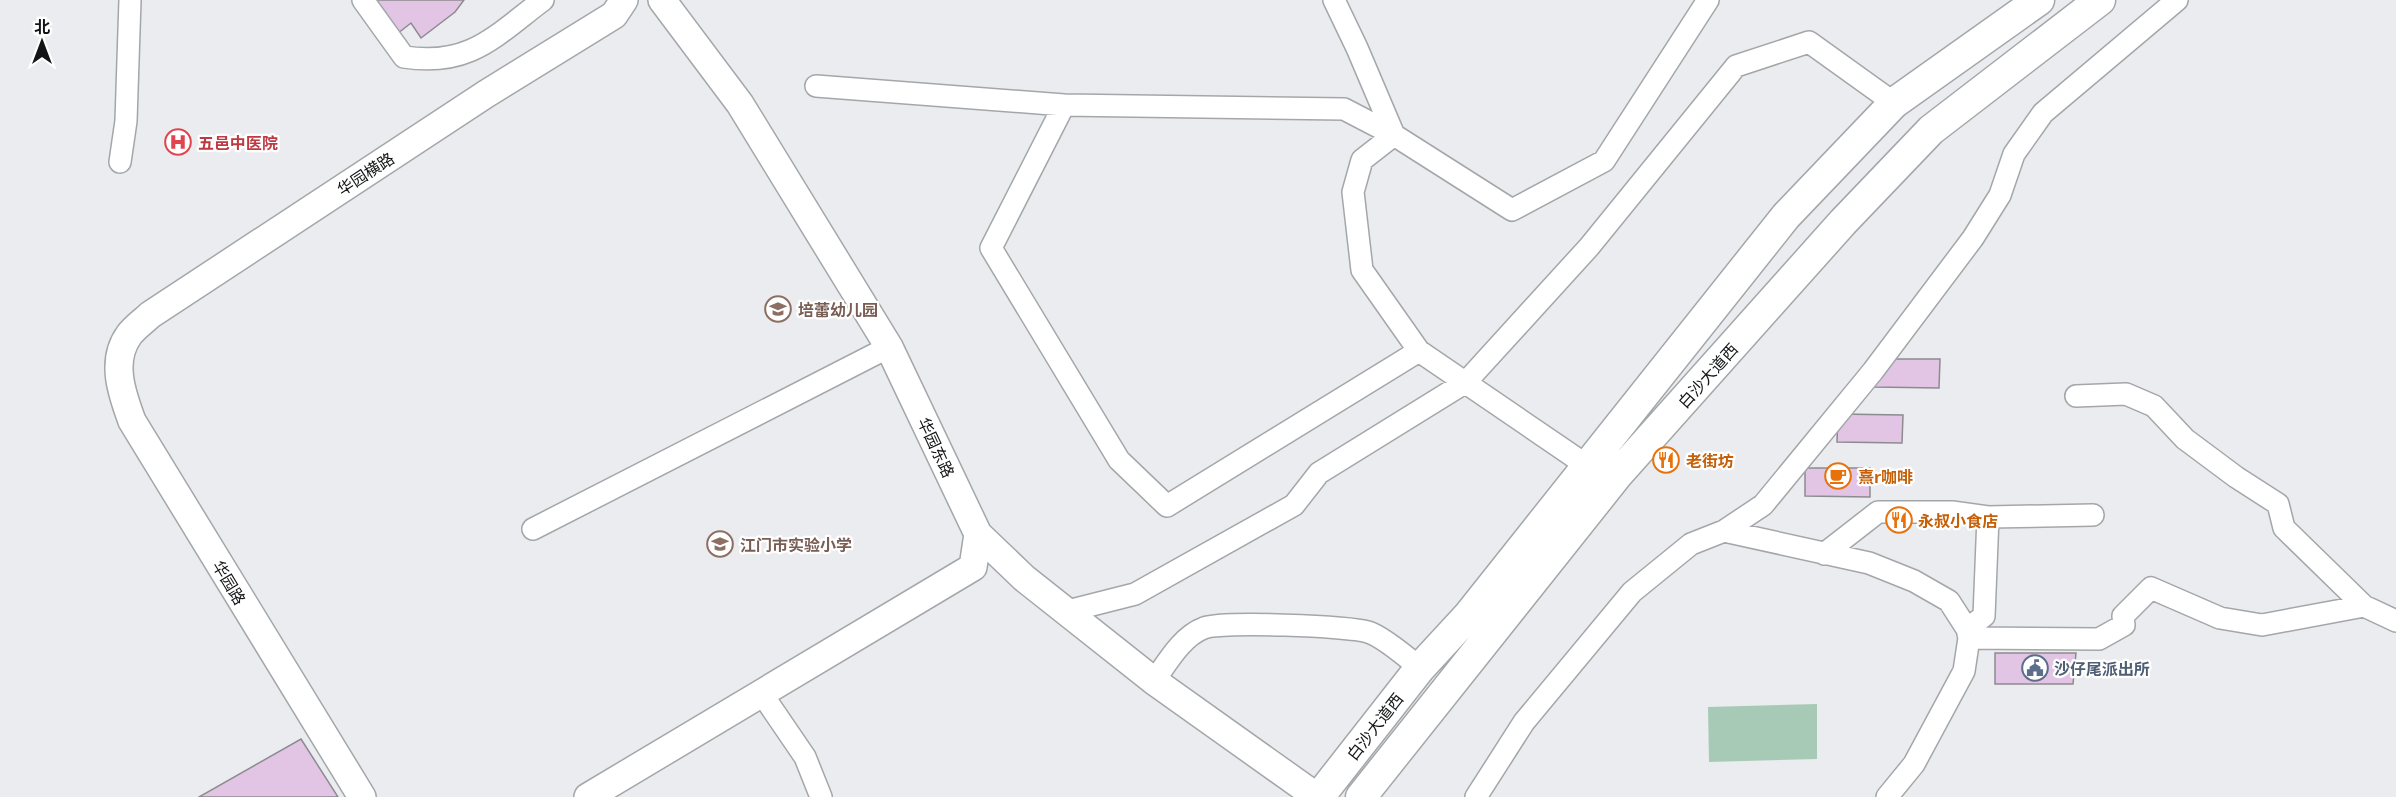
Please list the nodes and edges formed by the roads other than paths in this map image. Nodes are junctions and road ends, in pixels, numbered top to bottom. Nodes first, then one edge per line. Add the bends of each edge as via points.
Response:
1 (130, 0) edge
2 (363, 0) edge
3 (543, 0) edge
4 (624, 0) edge
5 (662, 0) edge
6 (1334, 0) edge
7 (1708, 0) edge
8 (2039, 0) edge
9 (2100, 0) edge
10 (2177, 0) edge
11 (816, 86) dead end
12 (1894, 103) junction
13 (1064, 105) junction
14 (1394, 135) junction
15 (120, 162) dead end
16 (889, 347) junction
17 (1419, 351) junction
18 (119, 359) joint
19 (1466, 382) junction
20 (2076, 396) dead end
21 (1586, 465) junction
22 (2093, 515) dead end
23 (1988, 518) junction
24 (533, 530) dead end
25 (1724, 531) junction
26 (978, 534) junction
27 (1824, 554) junction
28 (2364, 606) junction
29 (1068, 611) junction
30 (2396, 621) edge
31 (1968, 633) junction
32 (1420, 668) junction
33 (1154, 681) junction
34 (762, 694) junction
35 (362, 797) edge
36 (588, 797) edge
37 (821, 797) edge
38 (1318, 797) edge
39 (1361, 797) edge
40 (1476, 797) edge
41 (1887, 797) edge

1 - 15 street via 126,121
2 - 3 street via 404,57 424,60 450,59 481,47
4 - 18 street, 华园横路 via 614,15 486,94 150,315 129,335
5 - 16 street, 华园东路 via 740,105
6 - 14 street
7 - 14 street via 1604,161 1512,210
8 - 12 main road, 白沙大道西
9 - 39 main road, 白沙大道西 via 1930,130 1843,222 1618,474
10 - 25 street via 2043,113 2014,154 2000,195 1973,238 1873,371 1763,505
11 - 13 street
12 - 19 street via 1809,42 1736,66 1589,247
12 - 21 main road, 白沙大道西 via 1786,216
13 - 14 street via 1344,109
13 - 17 street via 991,248 1119,460 1167,506
14 - 17 street via 1362,160 1353,192 1362,270
16 - 24 street
16 - 26 street, 华园东路
17 - 19 street
18 - 35 street, 华园路 via 121,391 132,421
19 - 21 street
19 - 29 street via 1319,473 1294,505 1135,594
20 - 28 street via 2126,394 2154,406 2185,439 2278,504 2284,528
21 - 32 main road, 白沙大道西 via 1468,615
22 - 23 street
23 - 27 street via 1952,512 1878,512
23 - 31 street via 1984,616
25 - 27 street
25 - 40 street via 1691,544 1632,592 1524,722
26 - 29 street, 华园东路 via 1024,578
26 - 34 street via 973,567
27 - 31 street via 1869,563 1914,580 1949,602
28 - 30 street
28 - 31 street via 2262,625 2220,618 2151,588 2123,616 2124,625 2099,639
29 - 33 street, 华园东路
31 - 41 street via 1964,671 1914,764
32 - 33 street via 1369,632 1221,624 1190,636
32 - 38 main road, 白沙大道西
33 - 38 street, 华园东路
34 - 36 street
34 - 37 street via 805,757

